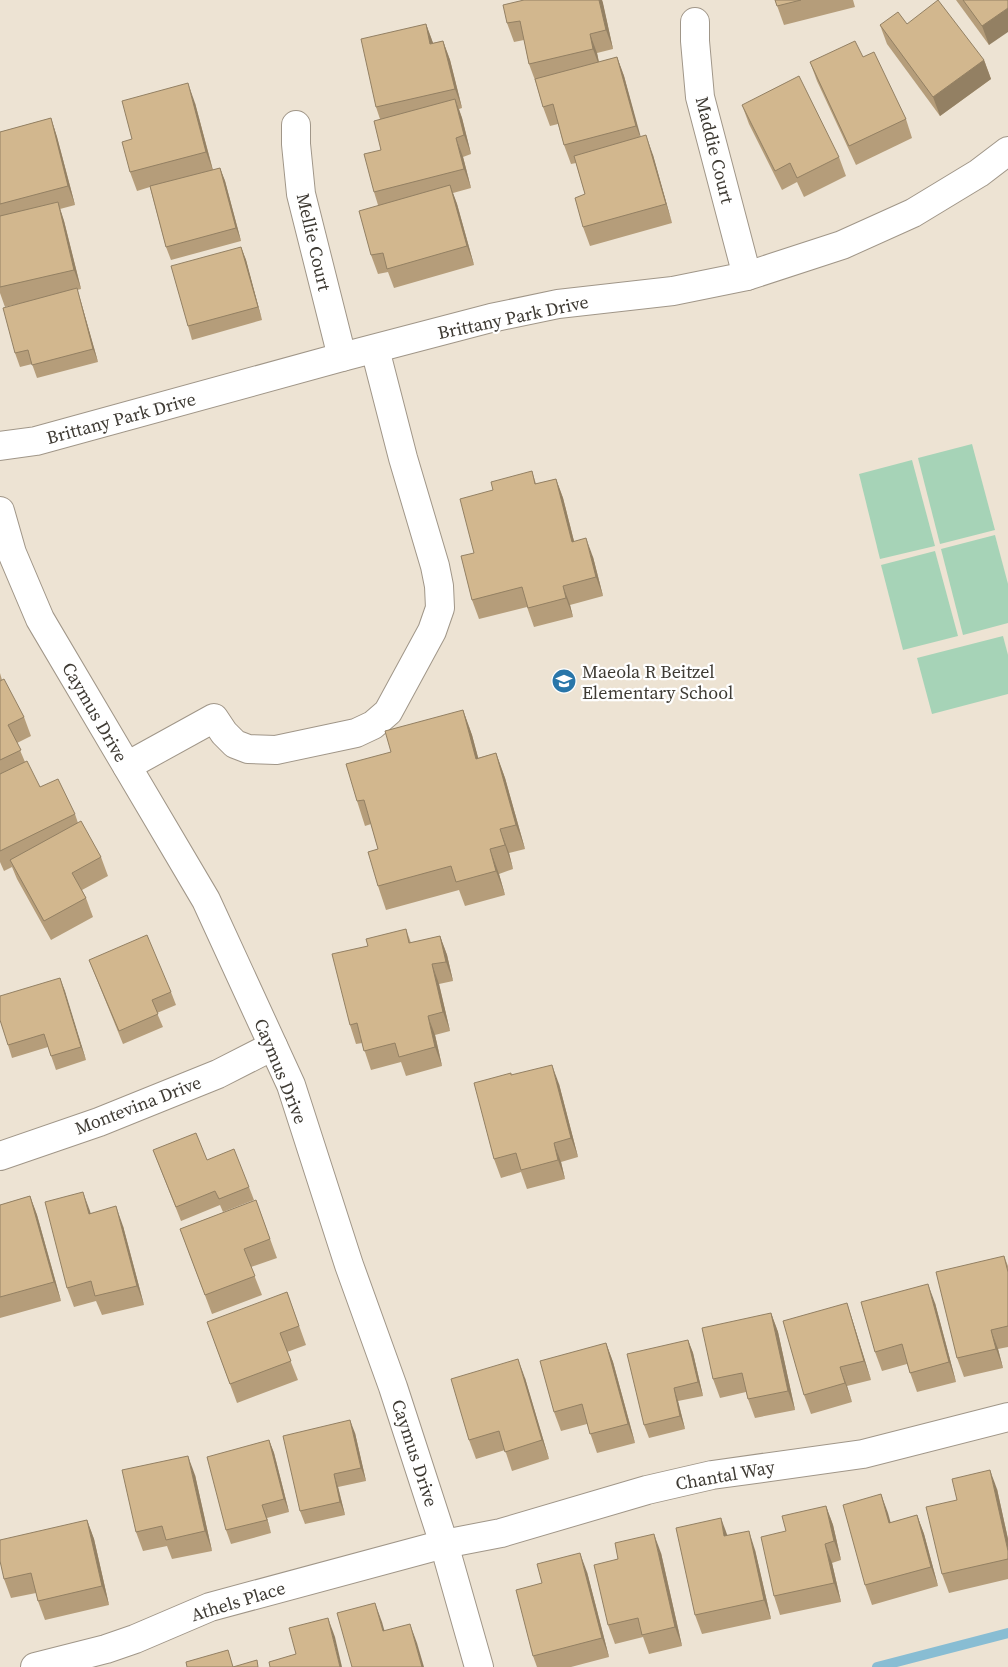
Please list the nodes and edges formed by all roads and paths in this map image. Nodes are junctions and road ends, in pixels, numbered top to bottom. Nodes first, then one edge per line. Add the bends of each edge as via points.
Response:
1 (695, 22) dead end
2 (296, 125) dead end
3 (1008, 151) edge
4 (746, 276) junction
5 (375, 349) junction
6 (342, 357) junction
7 (0, 446) edge
8 (0, 511) edge
9 (127, 766) junction
10 (273, 1046) junction
11 (0, 1156) edge
12 (1008, 1417) edge
13 (444, 1544) junction
14 (35, 1667) edge
15 (479, 1667) edge

1 - 4 street, Maddie Court via 700,97
2 - 6 street, Mellie Court via 301,194
3 - 4 street, Brittany Park Drive via 979,173 912,213 842,245
4 - 5 street, Brittany Park Drive via 673,291 558,304
5 - 6 street, Brittany Park Drive
5 - 9 street via 435,566 440,600 432,631 388,712 373,725 356,733 276,750 248,749 235,744 214,718
6 - 7 street, Brittany Park Drive via 36,441
8 - 9 street, Caymus Drive via 12,553 40,619
9 - 10 street, Caymus Drive via 206,900
10 - 11 street, Montevina Drive via 218,1074 100,1122
10 - 13 street, Caymus Drive via 291,1086 348,1265 393,1387
12 - 13 street, Chantal Way via 863,1454 684,1481 501,1533
13 - 14 street, Athels Place via 210,1607 106,1649
13 - 15 street, Caymus Drive

